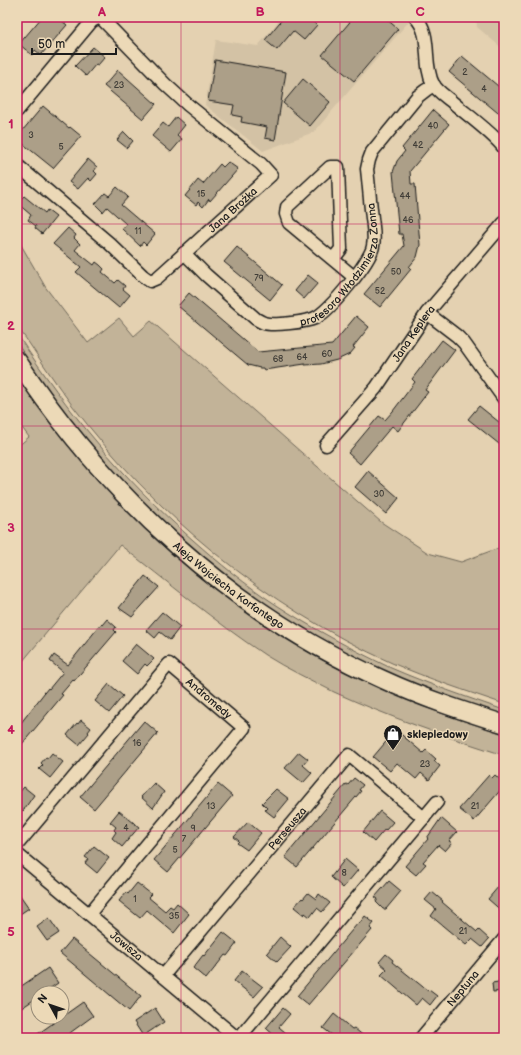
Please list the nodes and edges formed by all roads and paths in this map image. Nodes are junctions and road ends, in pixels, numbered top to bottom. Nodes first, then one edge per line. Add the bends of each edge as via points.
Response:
1 (100, 17) edge
2 (415, 17) edge
3 (434, 85) junction
4 (17, 111) edge
5 (504, 148) edge
6 (17, 164) edge
7 (504, 223) edge
8 (184, 253) junction
9 (333, 259) junction
10 (354, 278) junction
11 (427, 313) junction
12 (17, 360) edge
13 (504, 399) edge
14 (326, 445) dead end
15 (504, 724) edge
16 (438, 802) dead end
17 (424, 818) junction
18 (17, 845) edge
19 (17, 854) edge
20 (89, 914) junction
21 (504, 939) edge
22 (163, 976) junction
23 (238, 1038) edge
24 (421, 1038) edge

1 - 4 street, Jana Brożka via 92,21
1 - 8 street, Jana Brożka via 165,84 271,175
2 - 3 street via 425,31 427,65
3 - 5 street
3 - 10 street, profesora Włodzimierza Zonna via 417,97 379,143 369,160 367,170 374,245 365,264
6 - 8 street, Jana Brożka via 150,281 157,278
7 - 11 street, Jana Keplera
8 - 10 street, profesora Włodzimierza Zonna via 264,324 305,322 315,319 324,313
9 - 9 street via 341,249 338,168 330,167 288,207 286,214 289,223
9 - 10 street
11 - 13 street via 464,343
11 - 14 street, Jana Keplera via 376,388
12 - 15 main road, Aleja Wojciecha Korfantego via 58,418 116,486 190,557 245,601 290,631 371,674 436,701
16 - 17 street
17 - 22 street, Perseusza via 349,755
17 - 23 street
18 - 20 street, Andromedy via 169,664 244,728
19 - 20 street, Jowisza
20 - 22 street, Jowisza
21 - 24 street, Neptuna
22 - 23 street, Jowisza

